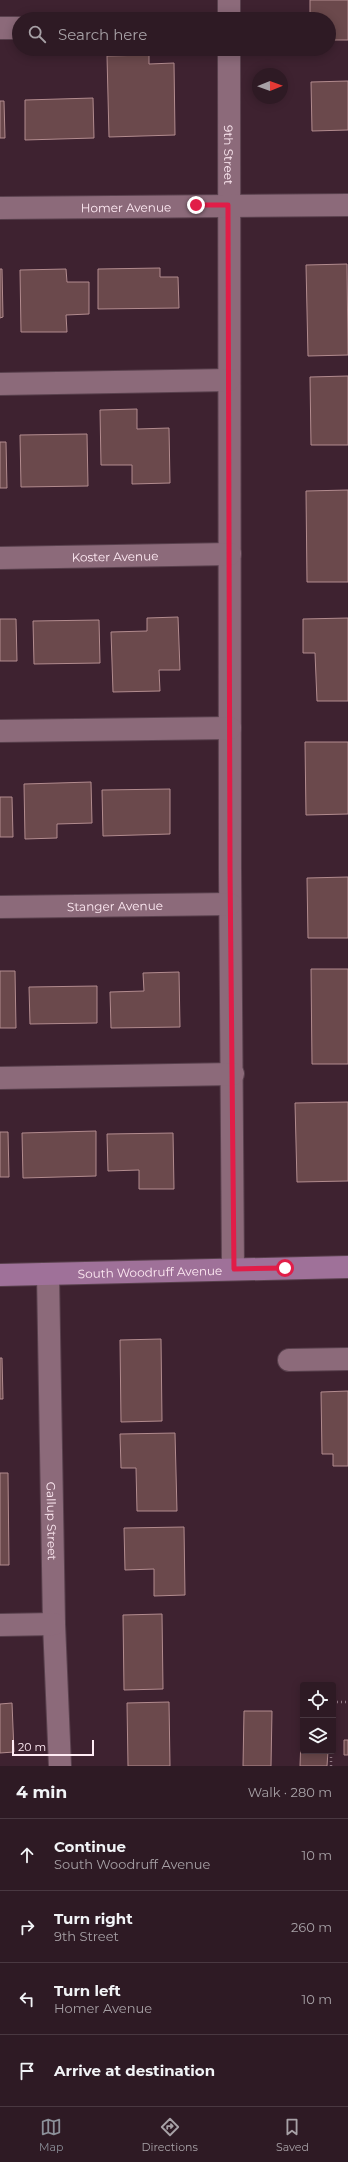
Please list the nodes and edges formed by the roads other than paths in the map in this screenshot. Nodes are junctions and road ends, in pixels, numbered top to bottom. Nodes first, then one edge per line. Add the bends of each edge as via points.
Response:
1 (229, 0) edge
2 (229, 12) edge
3 (0, 28) edge
4 (12, 28) edge
5 (229, 56) edge
6 (228, 205) junction
7 (348, 205) edge
8 (0, 208) edge
9 (229, 380) junction
10 (0, 384) edge
11 (230, 554) junction
12 (0, 558) edge
13 (230, 728) junction
14 (0, 731) edge
15 (230, 904) junction
16 (0, 906) edge
17 (233, 1074) junction
18 (0, 1078) edge
19 (348, 1267) edge
20 (234, 1269) junction
21 (48, 1275) junction
22 (0, 1276) edge
23 (348, 1359) edge
24 (289, 1360) dead end
25 (54, 1624) junction
26 (0, 1625) edge
27 (60, 1766) edge

1 - 2 street
3 - 4 street
5 - 6 street, 9th Street
6 - 7 street, Homer Avenue
6 - 8 street, Homer Avenue
6 - 9 street, 9th Street
9 - 10 street
9 - 11 street, 9th Street
11 - 12 street, Koster Avenue
11 - 13 street, 9th Street
13 - 14 street
13 - 15 street, 9th Street
15 - 16 street, Stanger Avenue
15 - 17 street, 9th Street
17 - 18 street
17 - 20 street, 9th Street
19 - 20 main road, South Woodruff Avenue
20 - 21 main road, South Woodruff Avenue
21 - 22 main road, South Woodruff Avenue
21 - 25 street, Gallup Street
23 - 24 street
25 - 26 street
25 - 27 street, Gallup Street

